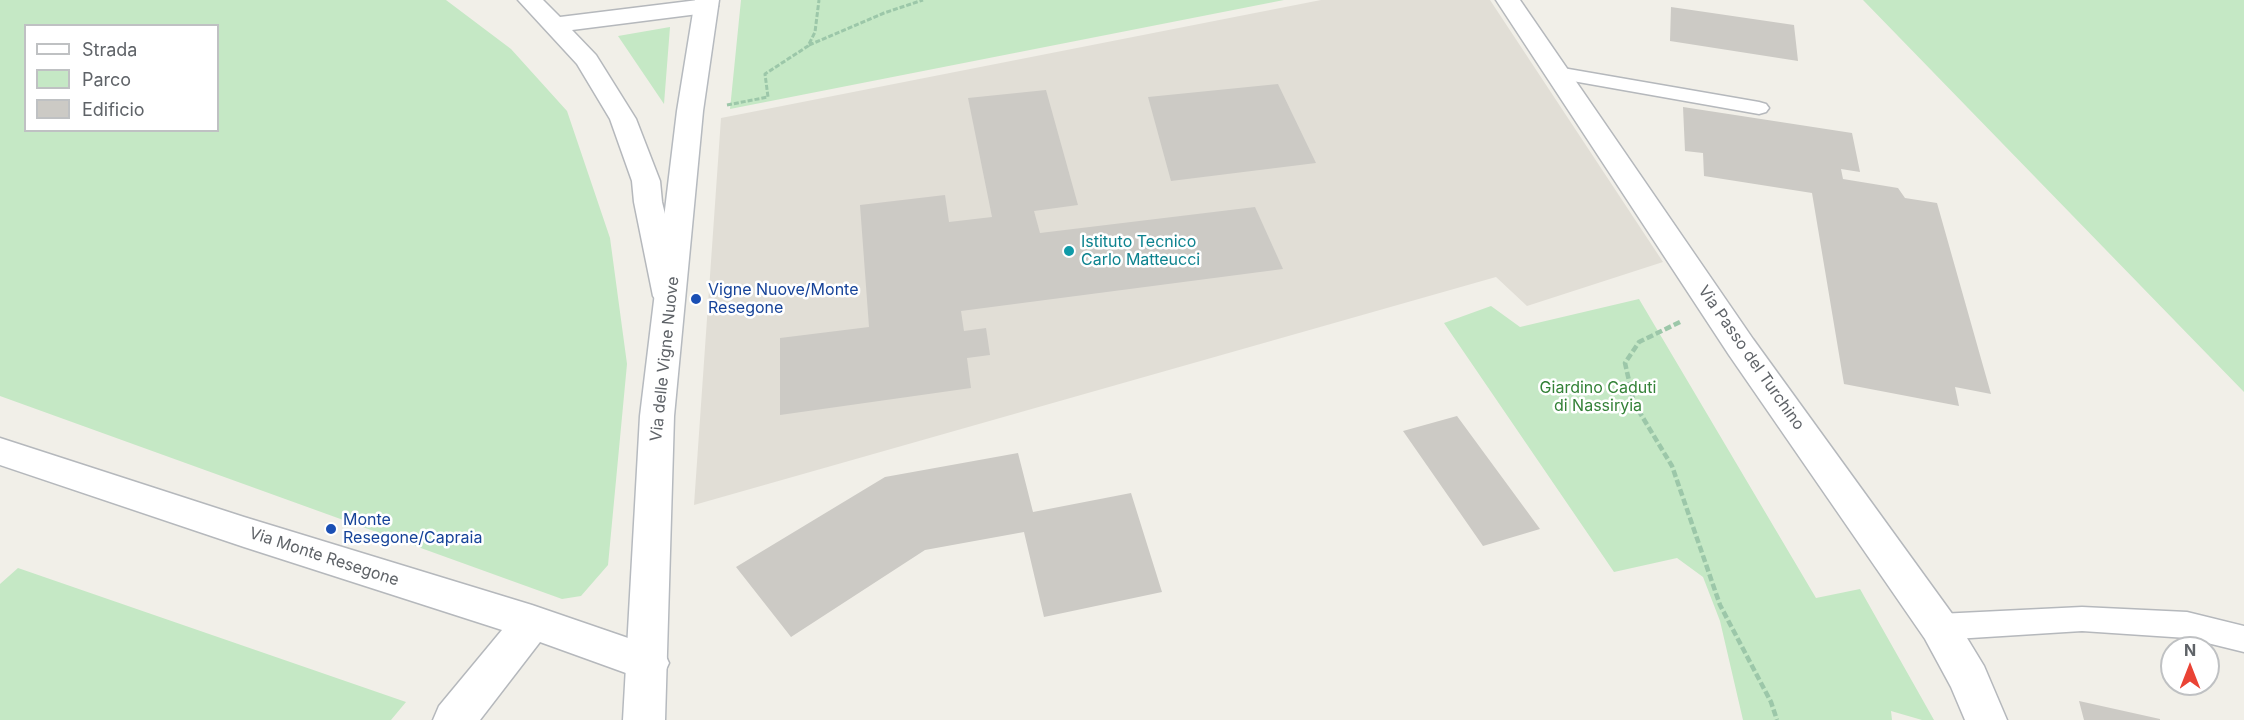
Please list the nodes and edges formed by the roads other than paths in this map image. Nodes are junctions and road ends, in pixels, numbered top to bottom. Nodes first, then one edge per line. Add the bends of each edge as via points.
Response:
1 (530, 0) edge
2 (1508, 0) edge
3 (706, 3) edge
4 (554, 25) junction
5 (1557, 73) junction
6 (1759, 108) dead end
7 (671, 304) junction
8 (0, 451) edge
9 (532, 622) junction
10 (1940, 627) junction
11 (2244, 639) edge
12 (648, 663) junction
13 (454, 720) edge
14 (644, 720) edge
15 (1986, 720) edge

1 - 4 street
2 - 5 street, Via Passo del Turchino
3 - 4 street
3 - 7 street, Via delle Vigne Nuove via 690,111
4 - 7 street via 587,60 623,119 646,181
5 - 6 lane
5 - 10 street, Via Passo del Turchino via 1715,308
7 - 12 street, Via delle Vigne Nuove via 653,476
8 - 9 street, Via Monte Resegone
9 - 12 street, Via Monte Resegone
9 - 13 street
10 - 11 lane via 2082,619 2187,626
10 - 15 street, Via Passo del Turchino via 1970,679
12 - 14 street, Via delle Vigne Nuove

